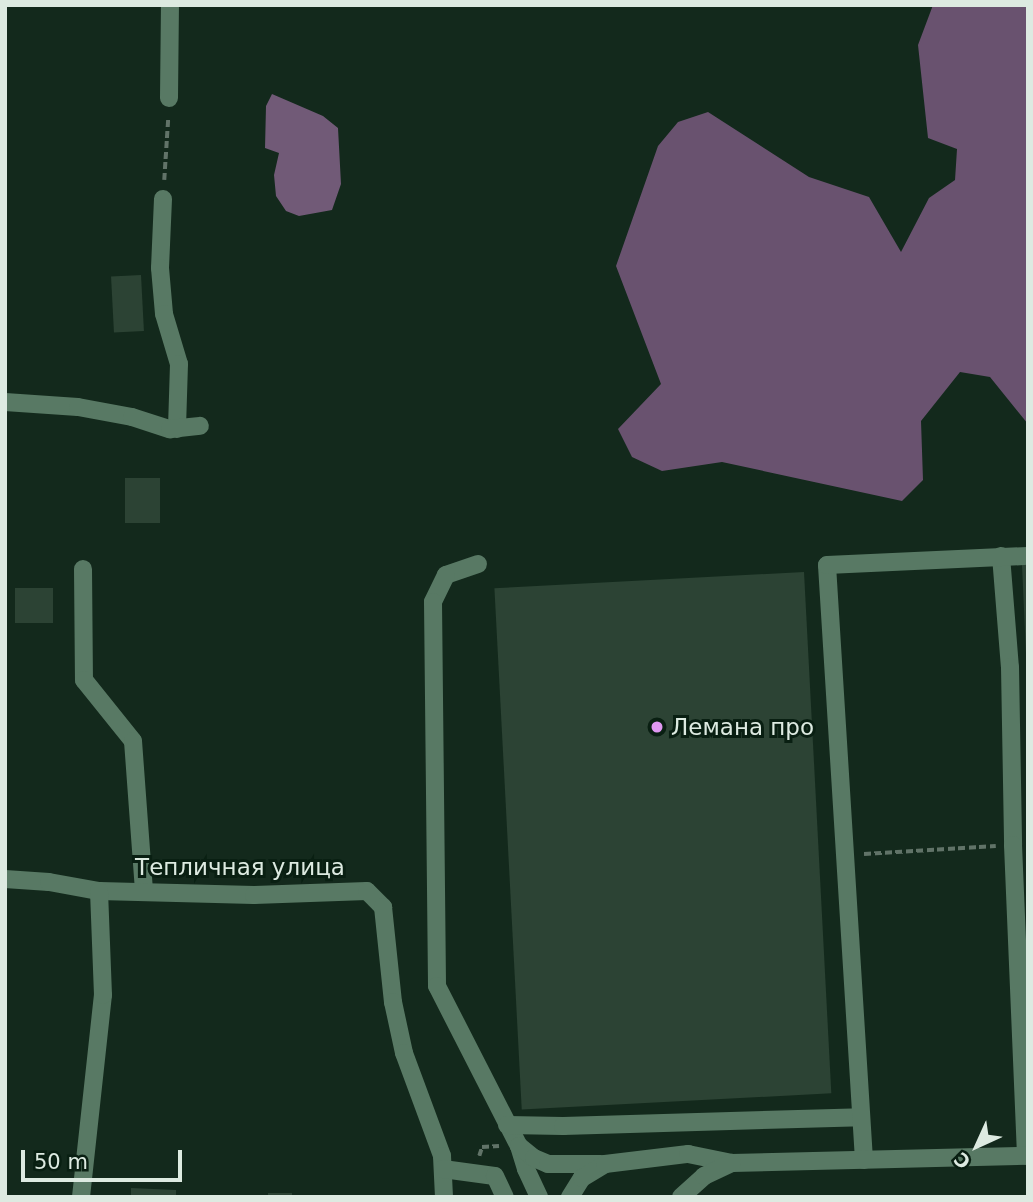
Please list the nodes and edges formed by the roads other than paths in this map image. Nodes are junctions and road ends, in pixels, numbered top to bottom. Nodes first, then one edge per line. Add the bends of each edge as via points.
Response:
1 (170, 5) edge
2 (169, 98) road end
3 (163, 199) road end
4 (5, 402) edge
5 (200, 426) dead end
6 (177, 429) junction
7 (1001, 556) junction
8 (1028, 556) edge
9 (478, 564) dead end
10 (83, 569) dead end
11 (5, 878) edge
12 (1021, 881) edge
13 (99, 891) junction
14 (144, 892) junction
15 (1022, 943) edge
16 (1026, 1111) edge
17 (861, 1117) junction
18 (507, 1125) junction
19 (519, 1146) junction
20 (1027, 1156) edge
21 (864, 1160) junction
22 (732, 1163) junction
23 (605, 1164) junction
24 (443, 1170) junction
25 (81, 1197) edge
26 (444, 1197) edge
27 (505, 1197) edge
28 (539, 1197) edge
29 (570, 1197) edge
30 (681, 1197) edge

1 - 2 street
3 - 6 street via 160,268 164,314 179,364
4 - 6 street via 78,407
5 - 6 street
7 - 8 street
7 - 12 street via 1010,667 1013,845
7 - 17 street via 827,565
9 - 18 street via 446,575 433,602 437,986
10 - 14 street via 84,680 133,741
11 - 13 street, Тепличная улица
12 - 15 street
13 - 14 street, Тепличная улица
13 - 25 street via 103,995
14 - 24 street, Тепличная улица via 367,891 383,907 388,972 404,1053
15 - 16 street
16 - 20 street
17 - 18 street
17 - 21 street
18 - 19 street
19 - 23 street via 548,1164
19 - 28 street
20 - 21 street
21 - 22 street
22 - 23 street via 688,1154
22 - 30 street via 704,1176
23 - 29 street via 582,1178
24 - 26 street, Тепличная улица
24 - 27 street via 495,1176

